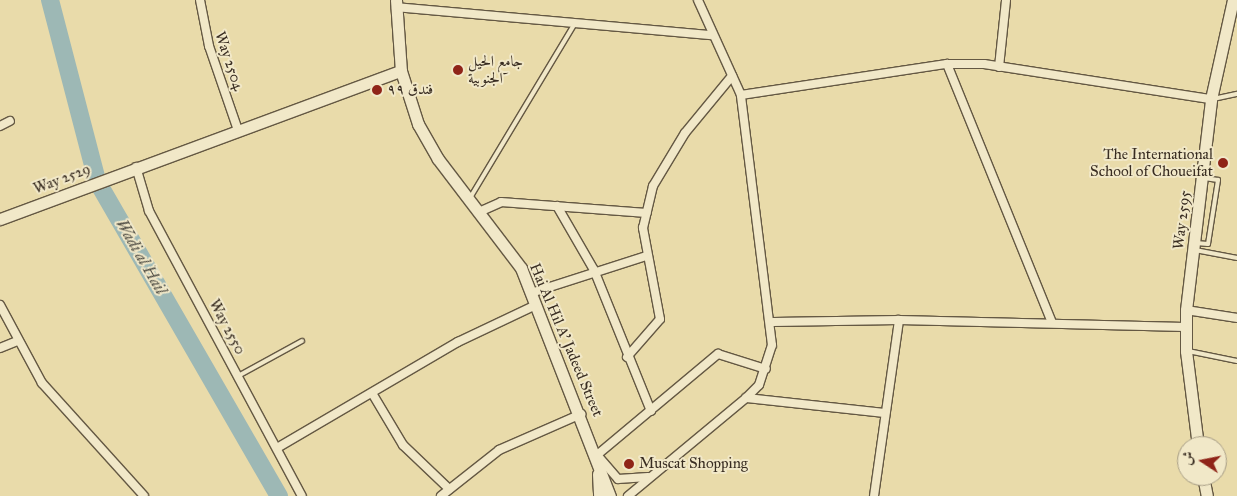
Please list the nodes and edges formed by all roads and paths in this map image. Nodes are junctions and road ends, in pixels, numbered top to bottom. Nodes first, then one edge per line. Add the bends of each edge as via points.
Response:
1 (200, 0) edge
2 (698, 0) edge
3 (1006, 0) edge
4 (1233, 0) edge
5 (396, 4) edge
6 (575, 23) junction
7 (1234, 23) edge
8 (710, 35) junction
9 (947, 64) junction
10 (999, 67) junction
11 (401, 71) junction
12 (732, 76) junction
13 (1237, 94) edge
14 (741, 95) junction
15 (1211, 99) junction
16 (10, 121) dead end
17 (0, 126) edge
18 (238, 130) junction
19 (136, 167) junction
20 (1202, 178) junction
21 (470, 198) junction
22 (557, 206) junction
23 (479, 212) junction
24 (647, 213) junction
25 (0, 219) edge
26 (1194, 246) junction
27 (646, 256) junction
28 (1237, 258) edge
29 (594, 270) junction
30 (531, 293) junction
31 (0, 305) edge
32 (536, 305) junction
33 (1186, 310) junction
34 (1237, 318) edge
35 (899, 320) junction
36 (773, 322) junction
37 (1052, 322) junction
38 (1185, 327) junction
39 (17, 340) junction
40 (302, 341) dead end
41 (0, 348) edge
42 (1186, 351) junction
43 (627, 357) junction
44 (1237, 361) edge
45 (766, 369) junction
46 (238, 376) junction
47 (372, 393) junction
48 (746, 398) junction
49 (651, 411) junction
50 (885, 413) junction
51 (580, 414) junction
52 (1197, 436) edge
53 (276, 448) junction
54 (597, 455) junction
55 (665, 468) junction
56 (450, 488) junction
57 (144, 496) edge
58 (302, 496) edge
59 (441, 496) edge
60 (599, 496) edge
61 (610, 496) edge
62 (628, 496) edge
63 (874, 496) edge

1 - 18 street, Way 2504 via 205,32
2 - 8 street
3 - 10 street
4 - 7 street, Way 2595
5 - 6 street
5 - 11 street, Hai Al Hil A' Jadeed Street
6 - 8 street
6 - 21 lane
7 - 15 street, Way 2595
8 - 12 street
9 - 10 street
9 - 14 street
9 - 37 street
10 - 15 street
11 - 18 street, Way 2529
11 - 21 street, Hai Al Hil A' Jadeed Street via 418,124 438,160
12 - 14 street
12 - 24 street via 668,160 654,186
13 - 15 lane
14 - 36 street
15 - 20 street, Way 2595
16 - 17 street
18 - 19 street, Way 2529
19 - 25 street, Way 2529
19 - 46 street, Way 2550 via 149,211
20 - 26 street, Way 2595
20 - 26 lane via 1218,180 1208,244
21 - 23 street, Hai Al Hil A' Jadeed Street
22 - 23 street via 500,202
22 - 24 street
22 - 29 street
23 - 30 street, Hai Al Hil A' Jadeed Street via 521,268
24 - 27 street via 643,228
26 - 28 lane
26 - 33 street, Way 2595
27 - 29 street
27 - 43 street via 660,320
29 - 30 street
29 - 43 street
30 - 32 street, Hai Al Hil A' Jadeed Street
31 - 39 street
32 - 47 street via 458,342
32 - 51 street, Hai Al Hil A' Jadeed Street
33 - 34 street
33 - 38 street, Way 2595
35 - 36 street
35 - 37 street
35 - 50 street
36 - 45 street
37 - 38 street
38 - 42 street, Way 2595
39 - 41 street
39 - 57 street via 42,383
40 - 46 lane
42 - 44 lane
42 - 52 street, Way 2595
43 - 49 street
45 - 48 street
45 - 49 street via 718,354
46 - 53 street, Way 2550
47 - 53 street
47 - 56 street via 404,445
48 - 50 street
48 - 55 street
49 - 54 street
50 - 63 street
51 - 54 street, Hai Al Hil A' Jadeed Street
51 - 56 street via 499,450
53 - 58 street, Way 2550
54 - 55 street via 613,476 625,481 643,480
54 - 60 street
54 - 61 street
55 - 62 street
56 - 59 street

